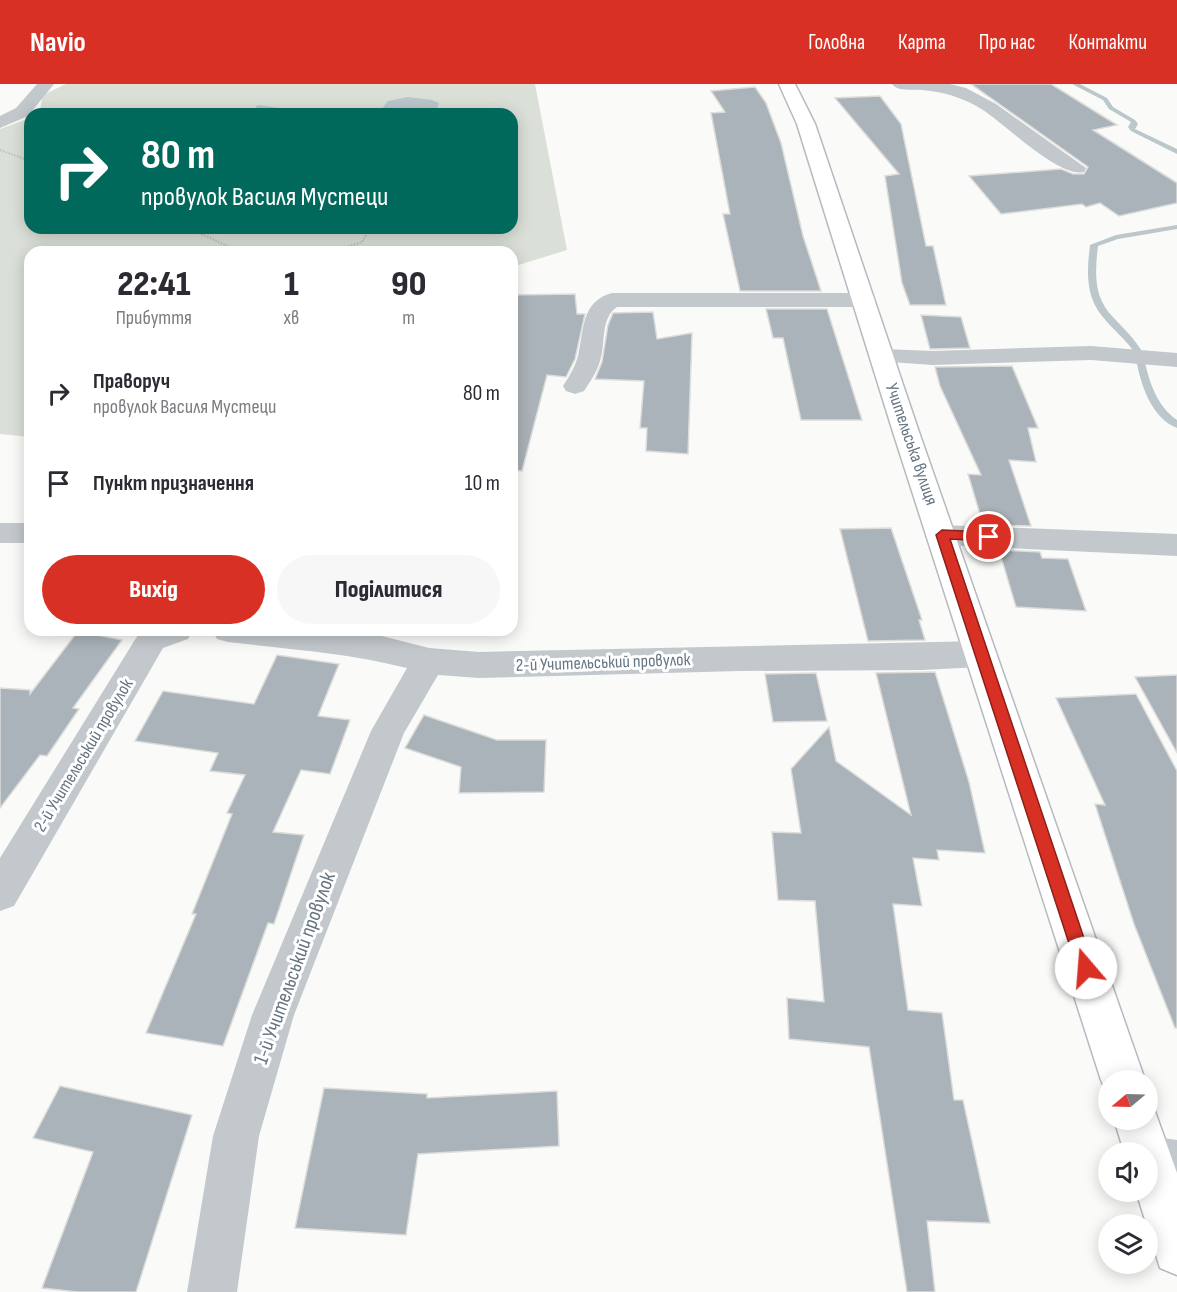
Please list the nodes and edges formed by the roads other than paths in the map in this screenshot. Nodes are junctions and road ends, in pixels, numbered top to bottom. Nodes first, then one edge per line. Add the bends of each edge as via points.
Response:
1 (46, 84) edge
2 (787, 84) edge
3 (900, 84) edge
4 (25, 108) edge
5 (24, 110) edge
6 (0, 123) edge
7 (1077, 168) dead end
8 (865, 300) junction
9 (883, 356) junction
10 (1177, 360) edge
11 (575, 386) dead end
12 (0, 533) edge
13 (24, 533) edge
14 (942, 535) junction
15 (1177, 545) edge
16 (160, 636) edge
17 (322, 636) edge
18 (981, 654) junction
19 (429, 661) junction
20 (0, 893) edge
21 (1120, 1070) edge
22 (1158, 1176) edge
23 (1177, 1251) edge
24 (213, 1292) edge

1 - 4 street
2 - 8 main road, Учительська вулиця via 806,124
3 - 7 street via 962,93
5 - 6 street
8 - 9 main road, Учительська вулиця
8 - 11 street via 612,300 602,305 595,317 590,358
9 - 10 street via 1091,353
9 - 14 main road, Учительська вулиця
12 - 13 street
14 - 15 street
14 - 18 main road, Учительська вулиця
16 - 20 street, 2-й Учительський провулок via 152,639
17 - 19 street, 2-й Учительський провулок
18 - 19 street, 2-й Учительський провулок via 526,665
18 - 21 main road, Учительська вулиця
19 - 24 street, 1-й Учительський провулок via 388,731 273,1016 236,1136
22 - 23 main road

